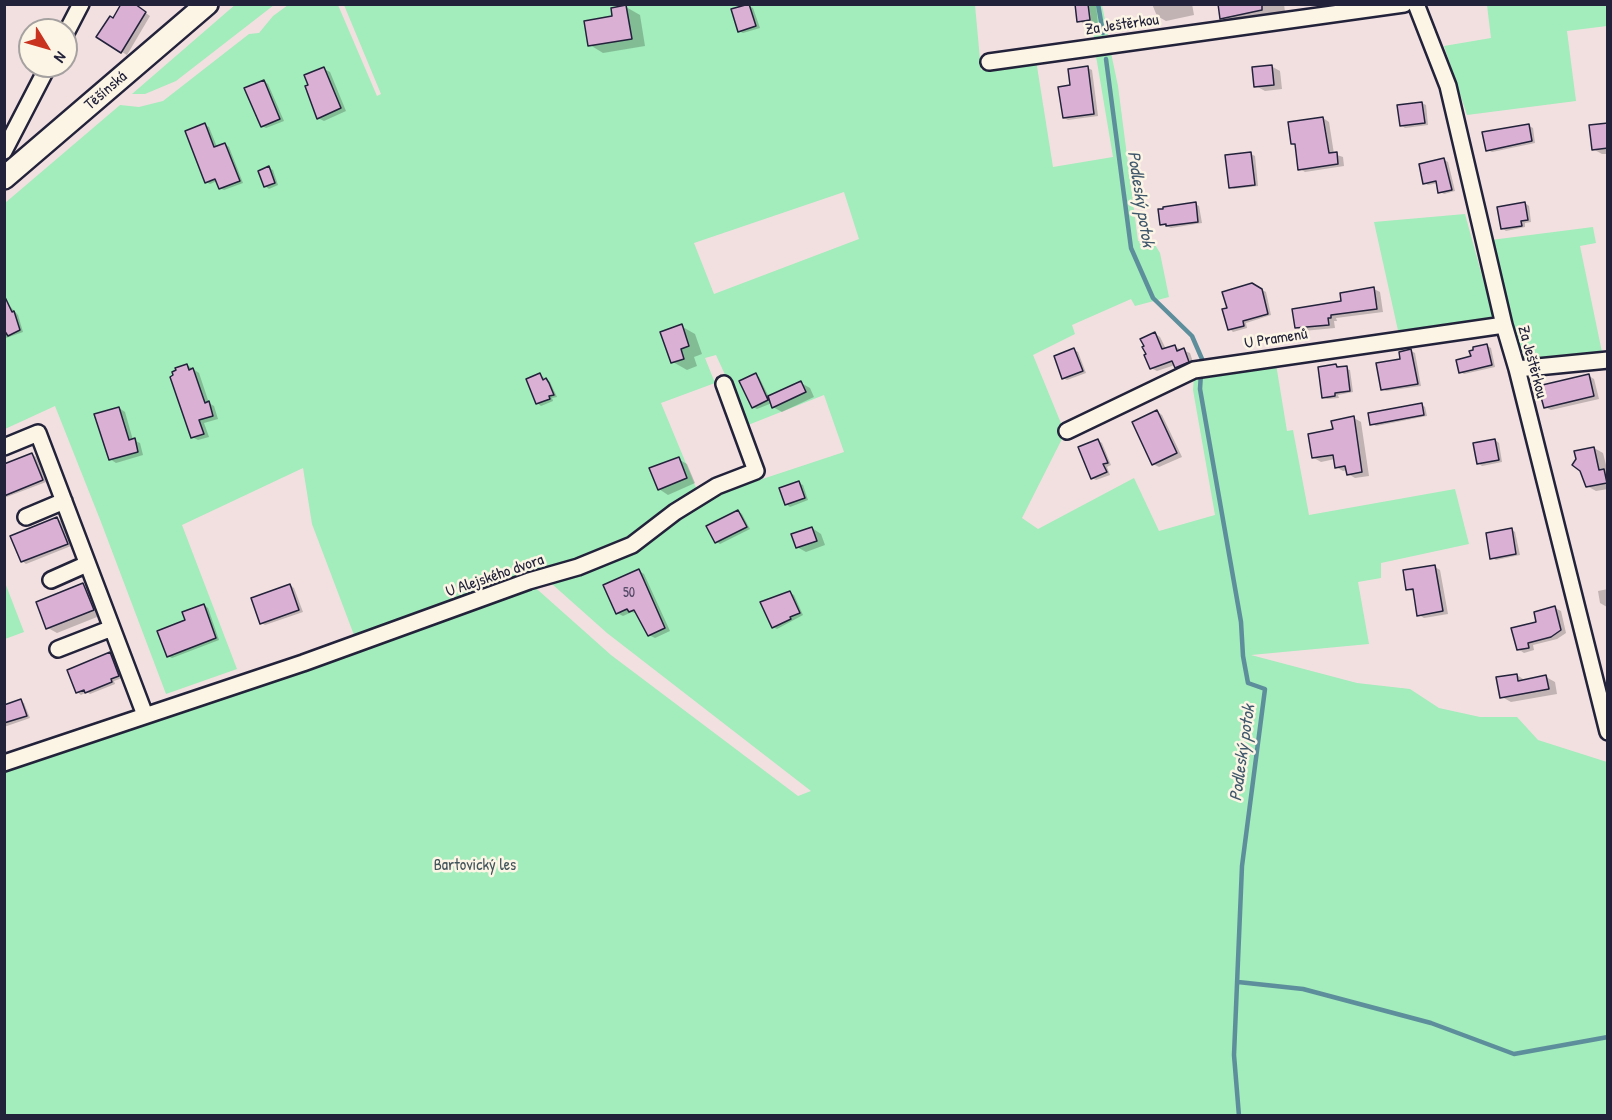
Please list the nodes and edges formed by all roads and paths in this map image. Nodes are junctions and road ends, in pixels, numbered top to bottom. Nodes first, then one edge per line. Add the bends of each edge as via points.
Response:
1 (81, 4) edge
2 (207, 4) edge
3 (1404, 4) edge
4 (1416, 4) edge
5 (74, 18) edge
6 (989, 62) dead end
7 (42, 78) edge
8 (4, 151) edge
9 (4, 178) edge
10 (1504, 326) junction
11 (1608, 360) edge
12 (1516, 369) junction
13 (724, 384) dead end
14 (1067, 431) dead end
15 (4, 447) edge
16 (64, 501) junction
17 (26, 517) dead end
18 (87, 564) junction
19 (51, 580) dead end
20 (112, 628) junction
21 (58, 649) dead end
22 (145, 715) junction
23 (1608, 732) edge
24 (4, 764) edge

1 - 5 street
2 - 9 main road, Těšínská
3 - 6 street, Za Ještěrkou
4 - 10 street, Za Ještěrkou via 1448,86
7 - 8 street
10 - 12 street, Za Ještěrkou
10 - 14 street, U Pramenů via 1194,370
11 - 12 street
12 - 23 street, Za Ještěrkou
13 - 22 street, U Alejského dvora via 756,471 717,486 632,544 578,567
15 - 16 street via 38,433
16 - 17 street
16 - 18 street
18 - 19 street
18 - 20 street
20 - 21 street
20 - 22 street
22 - 24 street, U Alejského dvora

